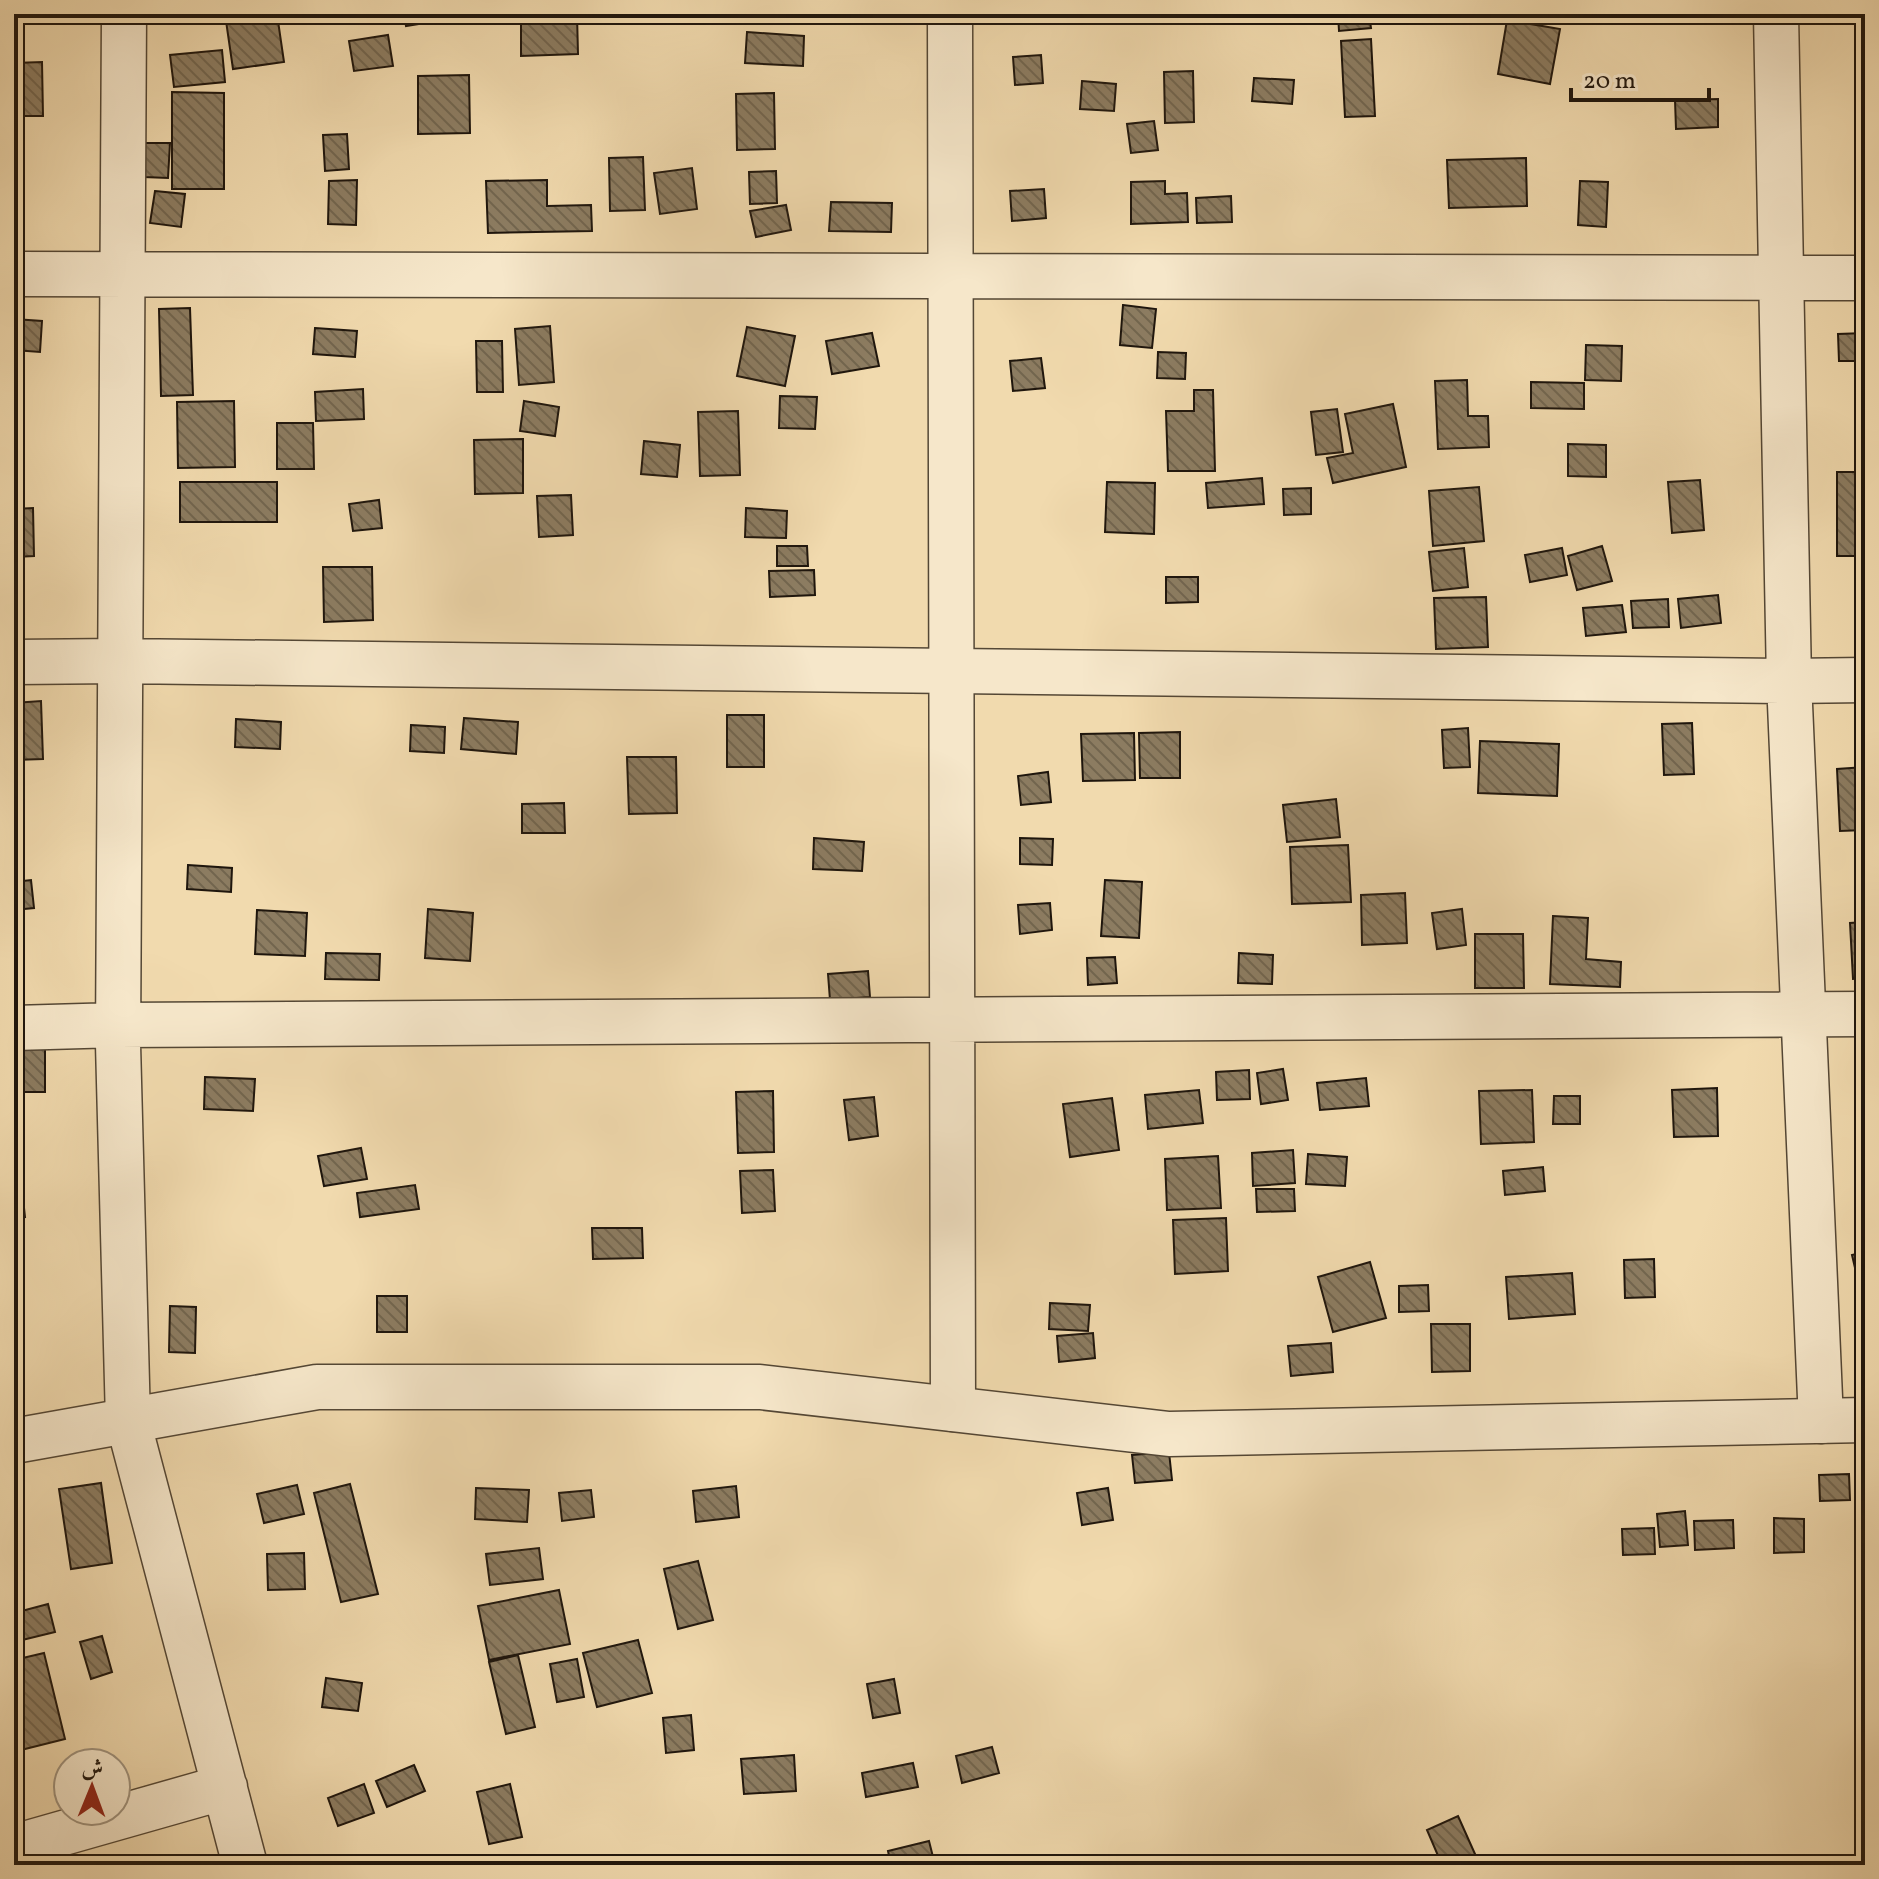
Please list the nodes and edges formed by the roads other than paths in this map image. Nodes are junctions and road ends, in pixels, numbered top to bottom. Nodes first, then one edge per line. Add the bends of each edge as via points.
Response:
1 (124, 14) edge
2 (950, 14) edge
3 (1776, 14) edge
4 (14, 274) edge
5 (123, 275) junction
6 (951, 276) junction
7 (1781, 278) junction
8 (1865, 278) edge
9 (120, 661) junction
10 (14, 662) edge
11 (952, 671) junction
12 (1865, 680) edge
13 (1789, 681) junction
14 (1803, 1014) junction
15 (1865, 1014) edge
16 (953, 1019) junction
17 (118, 1025) junction
18 (14, 1028) edge
19 (953, 1409) junction
20 (1865, 1420) edge
21 (128, 1421) junction
22 (1821, 1421) junction
23 (25, 1441) edge
24 (225, 1787) junction
25 (14, 1847) edge
26 (245, 1865) edge

1 - 5 street
2 - 6 street
3 - 7 street
4 - 5 street
5 - 6 street
5 - 9 street
6 - 7 street
6 - 11 street
7 - 8 street
7 - 13 street
9 - 10 street
9 - 11 street
9 - 17 street
11 - 13 street
11 - 16 street
12 - 13 street
13 - 14 street
14 - 15 street
14 - 16 street
14 - 22 street
16 - 17 street
16 - 19 street
17 - 18 street
17 - 21 street
19 - 21 street via 760,1387 317,1387
19 - 22 street via 1169,1434
20 - 22 street
21 - 23 street
21 - 24 street
24 - 25 street
24 - 26 street

